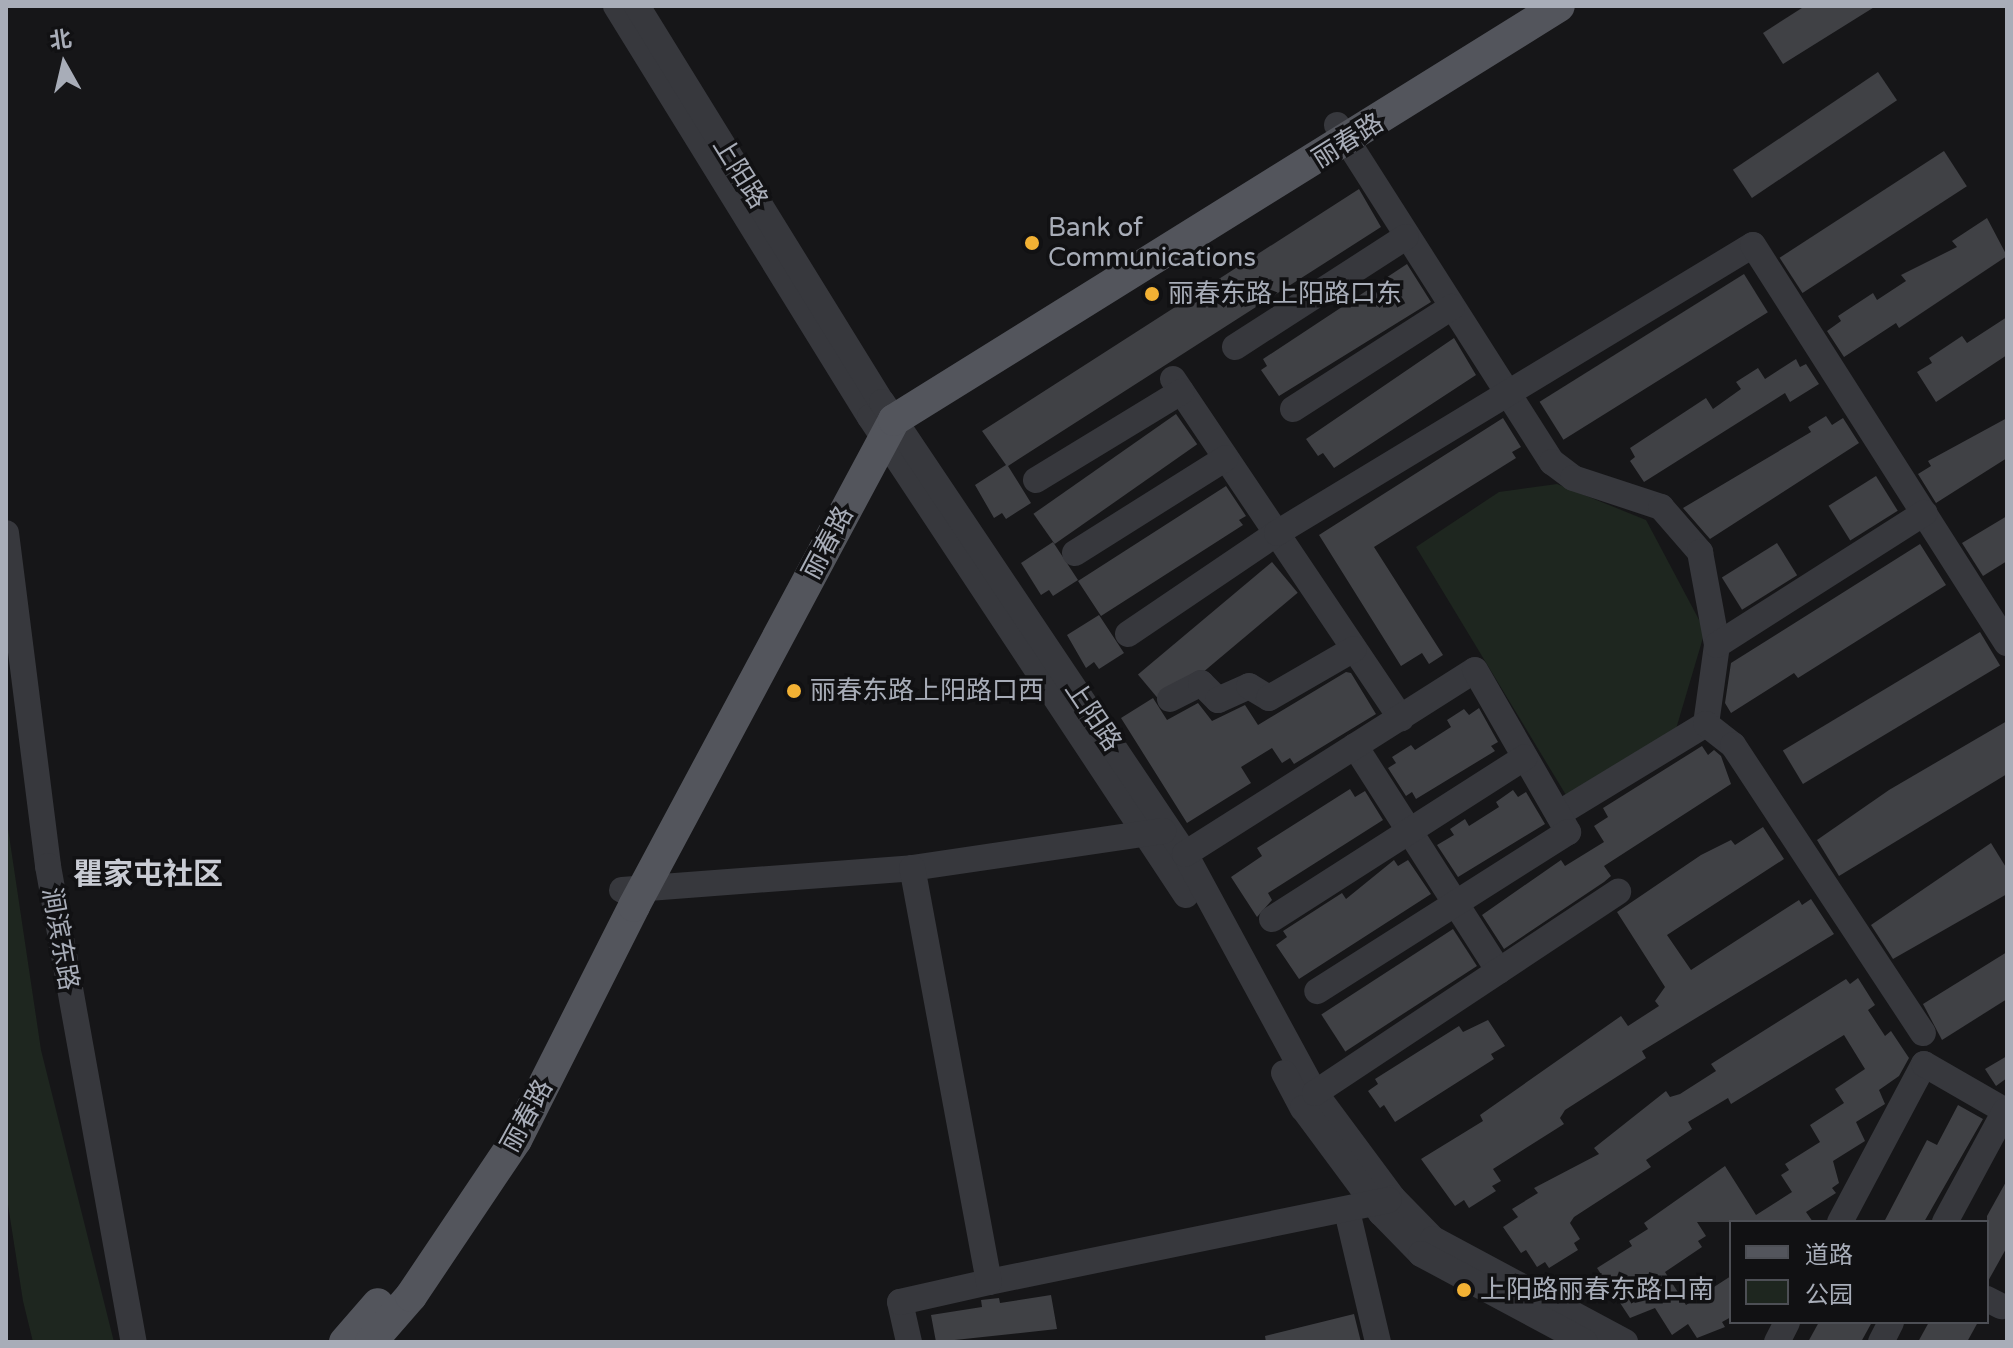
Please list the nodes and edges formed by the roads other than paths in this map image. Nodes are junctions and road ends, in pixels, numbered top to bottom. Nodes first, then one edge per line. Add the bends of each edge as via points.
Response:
1 (616, 6) edge
2 (637, 6) edge
3 (1521, 6) edge
4 (1559, 6) edge
5 (1342, 133) junction
6 (1406, 237) junction
7 (1452, 307) junction
8 (1235, 347) dead end
9 (1509, 396) junction
10 (1293, 409) dead end
11 (883, 420) junction
12 (1226, 458) junction
13 (1036, 480) dead end
14 (1924, 513) junction
15 (6, 533) edge
16 (1277, 533) junction
17 (1075, 553) dead end
18 (1128, 634) dead end
19 (2007, 643) edge
20 (1717, 645) junction
21 (1354, 649) junction
22 (1170, 699) dead end
23 (1401, 718) junction
24 (1706, 724) junction
25 (1355, 746) junction
26 (1525, 757) junction
27 (1558, 814) junction
28 (1159, 831) junction
29 (1410, 831) junction
30 (1185, 854) junction
31 (912, 868) junction
32 (633, 889) junction
33 (1618, 892) dead end
34 (1456, 903) junction
35 (1272, 919) dead end
36 (1499, 971) junction
37 (1317, 991) dead end
38 (1923, 1033) dead end
39 (1315, 1093) junction
40 (2006, 1112) edge
41 (1384, 1201) junction
42 (1347, 1211) junction
43 (1841, 1220) edge
44 (1946, 1220) edge
45 (989, 1282) junction
46 (1786, 1324) edge
47 (1890, 1324) edge
48 (134, 1342) edge
49 (345, 1342) edge
50 (371, 1342) edge
51 (909, 1342) edge
52 (1378, 1342) edge
53 (1585, 1342) edge
54 (1625, 1342) edge
55 (1777, 1342) edge
56 (1881, 1342) edge

1 - 11 street, 上阳路
2 - 11 street, 上阳路
3 - 5 main road, 丽春路
4 - 5 main road, 丽春路
5 - 6 street
5 - 11 main road, 丽春路
6 - 7 street
6 - 8 street
7 - 9 street
7 - 10 street
9 - 14 street via 1753,245
9 - 16 street
9 - 20 street via 1552,462 1573,478 1661,507 1700,552
11 - 28 street, 上阳路
11 - 32 main road, 丽春路
12 - 13 street via 1177,386
12 - 16 street
12 - 17 street
14 - 19 street
14 - 20 street
15 - 48 street, 涧滨东路 via 48,866
16 - 18 street
16 - 21 street
20 - 24 street
21 - 22 street via 1269,698 1249,686 1218,700 1201,683
21 - 23 street
23 - 25 street
23 - 26 street via 1475,670
24 - 27 street
24 - 38 street via 1733,745
25 - 29 street
25 - 30 street
26 - 27 street
26 - 29 street
27 - 34 street via 1568,832
28 - 30 street, 上阳路
28 - 31 street
28 - 41 street, 上阳路 via 1303,1108
29 - 34 street
29 - 35 street
30 - 39 street, 上阳路
31 - 32 street
31 - 45 street
32 - 49 main road, 丽春路 via 505,1123 399,1280
32 - 50 main road, 丽春路 via 516,1140 411,1296
33 - 36 street
34 - 36 street
34 - 37 street
36 - 39 street
39 - 41 street, 上阳路
40 - 43 street via 1924,1064
40 - 44 street
41 - 42 street
41 - 53 street, 上阳路 via 1421,1254
41 - 54 street, 上阳路 via 1433,1239
42 - 45 street
42 - 52 street
45 - 51 street via 900,1302
46 - 55 street
47 - 56 street

